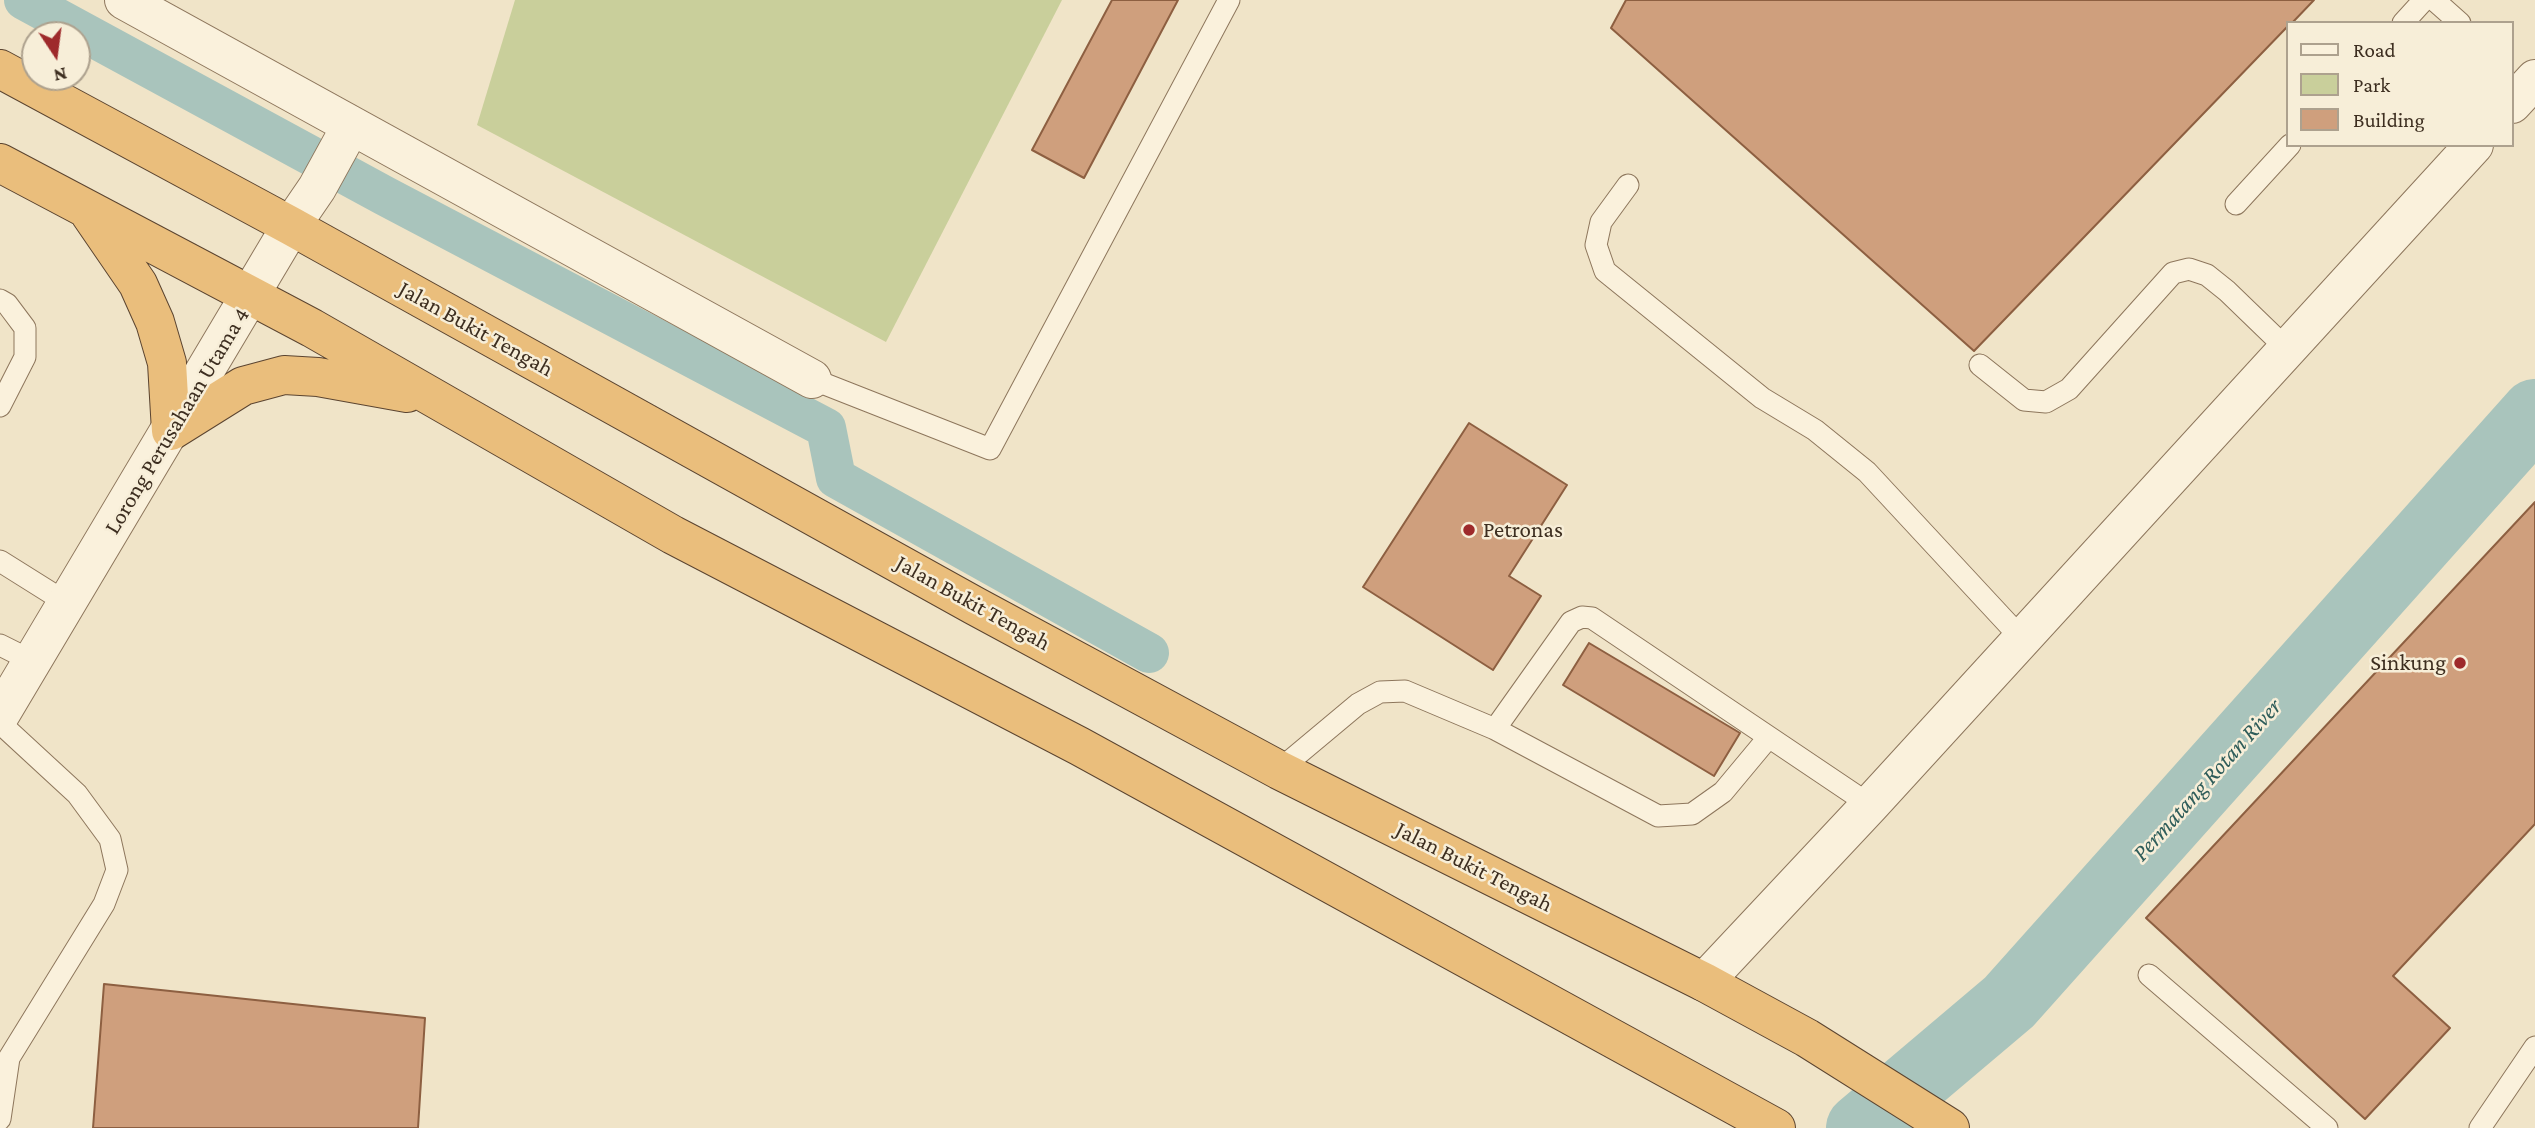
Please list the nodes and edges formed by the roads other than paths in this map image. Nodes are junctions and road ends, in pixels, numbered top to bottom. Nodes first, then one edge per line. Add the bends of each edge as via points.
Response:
1 (124, 0) edge
2 (1229, 0) edge
3 (2424, 0) edge
4 (2434, 0) edge
5 (2405, 21) edge
6 (2458, 21) edge
7 (0, 69) edge
8 (343, 140) junction
9 (2288, 147) edge
10 (2472, 147) edge
11 (0, 163) edge
12 (1628, 185) dead end
13 (2235, 204) dead end
14 (87, 209) junction
15 (291, 226) junction
16 (251, 296) junction
17 (0, 300) edge
18 (2287, 349) junction
19 (1980, 365) dead end
20 (812, 379) joint
21 (433, 397) junction
22 (0, 406) edge
23 (171, 431) junction
24 (0, 561) edge
25 (67, 603) junction
26 (2022, 639) junction
27 (16, 653) edge
28 (0, 715) edge
29 (0, 723) edge
30 (1495, 729) junction
31 (1768, 738) junction
32 (1279, 769) junction
33 (1870, 805) junction
34 (2149, 975) dead end
35 (1704, 982) junction
36 (2535, 1047) edge
37 (0, 1119) edge
38 (1762, 1120) edge
39 (1937, 1120) edge
40 (2327, 1128) edge
41 (2480, 1128) edge

1 - 8 street
2 - 20 lane via 990,449
3 - 5 lane
4 - 6 lane
7 - 15 highway, Jalan Bukit Tengah
8 - 15 street, Lorong Perusahaan Utama 4
8 - 20 street
9 - 13 lane
10 - 18 street
11 - 14 highway
12 - 26 lane via 1601,222 1596,245 1605,271 1762,398 1815,430 1867,472
14 - 16 highway
14 - 23 highway via 138,284 155,322 167,363
15 - 16 street, Lorong Perusahaan Utama 4
15 - 32 highway, Jalan Bukit Tengah via 975,606
16 - 21 highway
16 - 23 street, Lorong Perusahaan Utama 4
17 - 22 lane via 25,328 25,357
18 - 19 lane via 2227,291 2207,275 2189,269 2173,272 2070,389 2046,402 2024,400
18 - 26 street
21 - 23 highway via 284,374 243,386
21 - 38 highway via 673,535 1079,746
23 - 25 street, Lorong Perusahaan Utama 4
24 - 25 lane
25 - 27 street, Lorong Perusahaan Utama 4
26 - 33 street
27 - 28 street, Lorong Perusahaan Utama 4
29 - 37 lane via 77,794 110,839 117,870 104,904 9,1058
30 - 31 lane via 1658,816 1692,814 1703,807 1723,792
30 - 31 lane via 1571,622 1582,617 1592,618
30 - 32 lane via 1405,691 1380,692 1358,704
31 - 33 lane
32 - 35 highway, Jalan Bukit Tengah
33 - 35 street
34 - 40 lane
35 - 39 highway, Jalan Bukit Tengah via 1807,1038
36 - 41 lane

